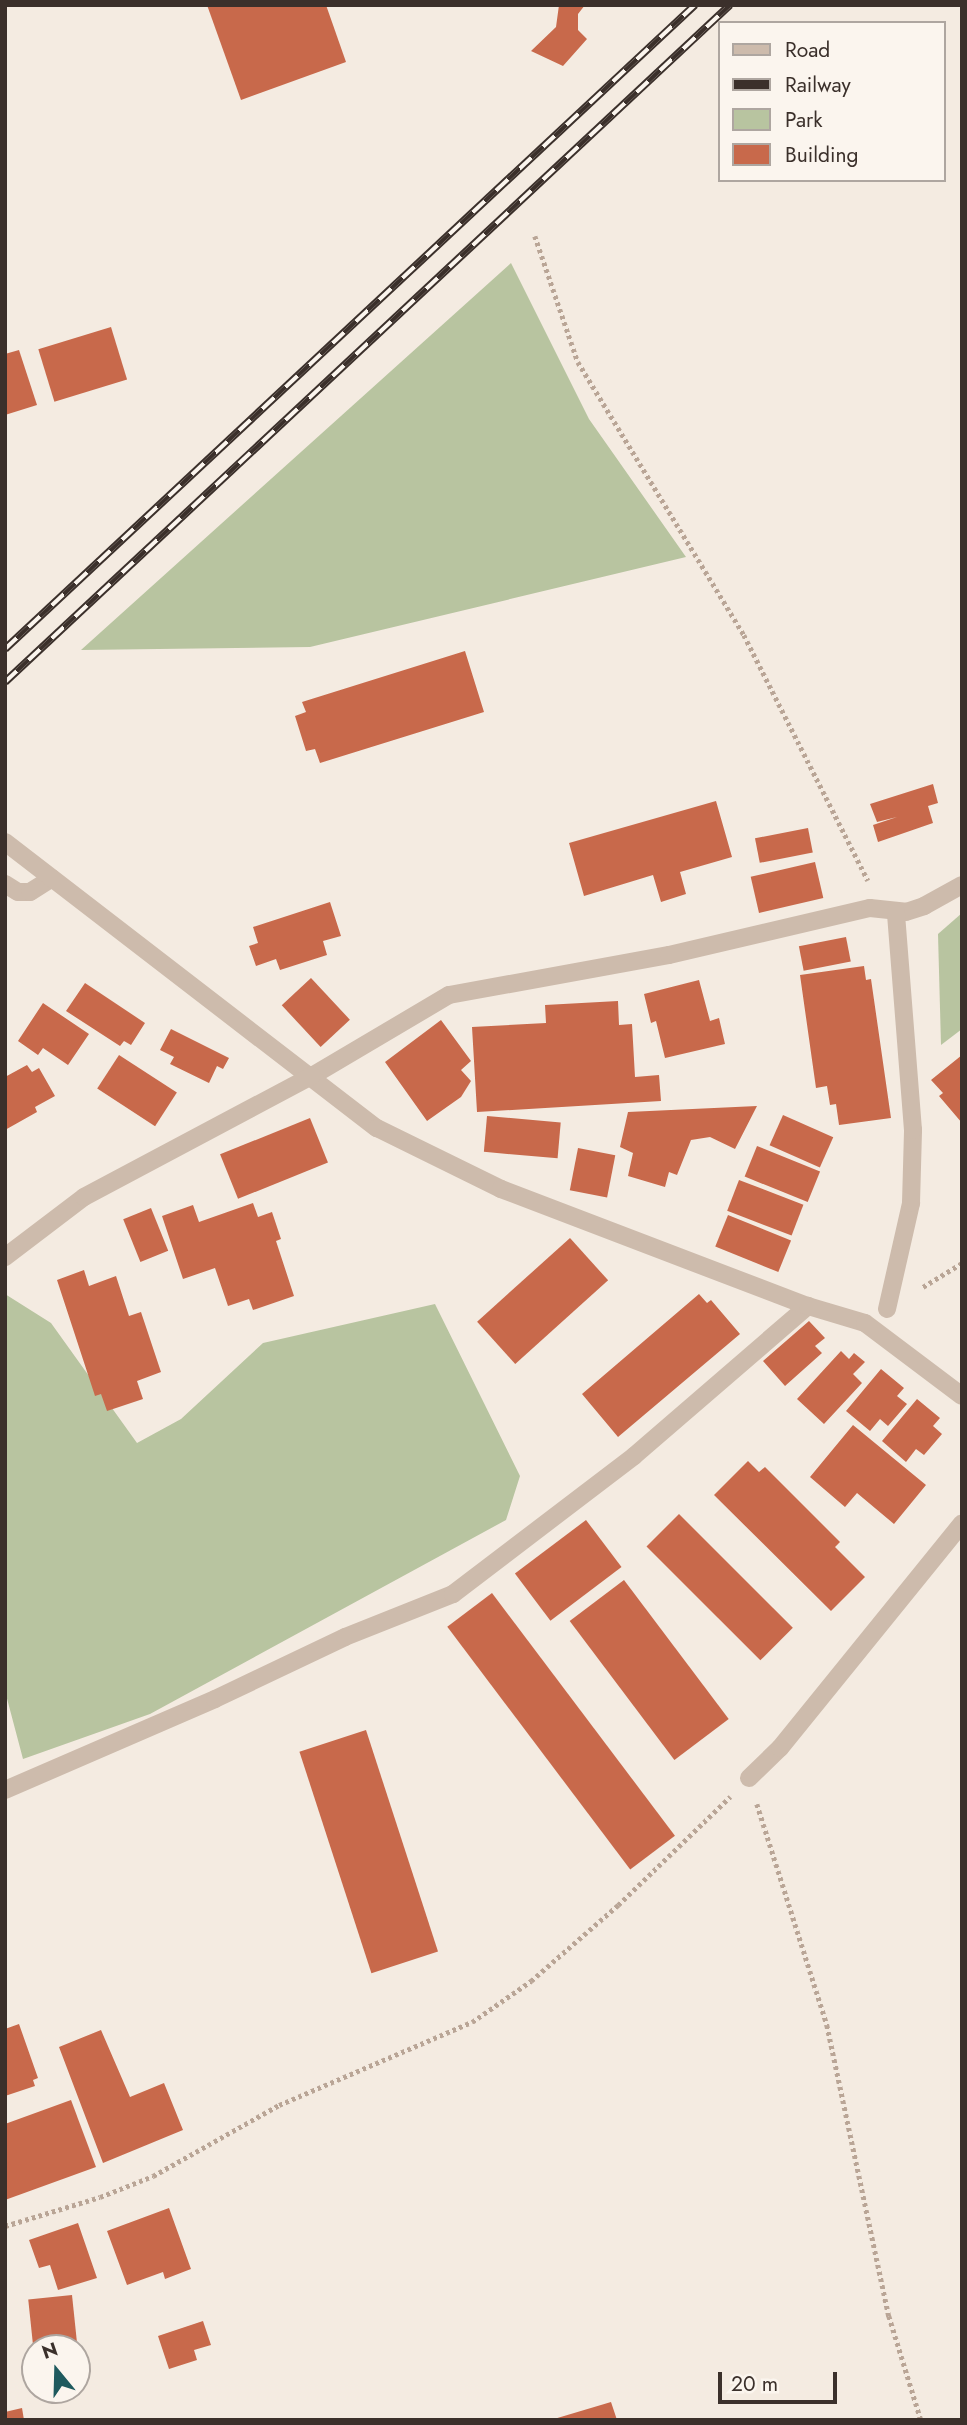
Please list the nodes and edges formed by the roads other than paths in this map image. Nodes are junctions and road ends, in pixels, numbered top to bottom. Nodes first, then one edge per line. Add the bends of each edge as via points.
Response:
1 (5, 842) edge
2 (52, 878) junction
3 (5, 884) edge
4 (962, 885) edge
5 (896, 912) junction
6 (312, 1076) junction
7 (5, 1257) edge
8 (808, 1306) junction
9 (887, 1309) dead end
10 (962, 1396) edge
11 (962, 1523) edge
12 (750, 1778) road end
13 (5, 1790) edge

1 - 2 street
2 - 3 street via 30,892 18,892
2 - 6 street
4 - 5 street via 924,906
5 - 6 street via 870,908 669,956 449,995
5 - 9 street via 913,1130 911,1203
6 - 7 street via 84,1197
6 - 8 street via 377,1128 501,1189
8 - 10 street via 865,1323
8 - 13 street via 634,1455 453,1594 345,1637
11 - 12 street via 780,1748

